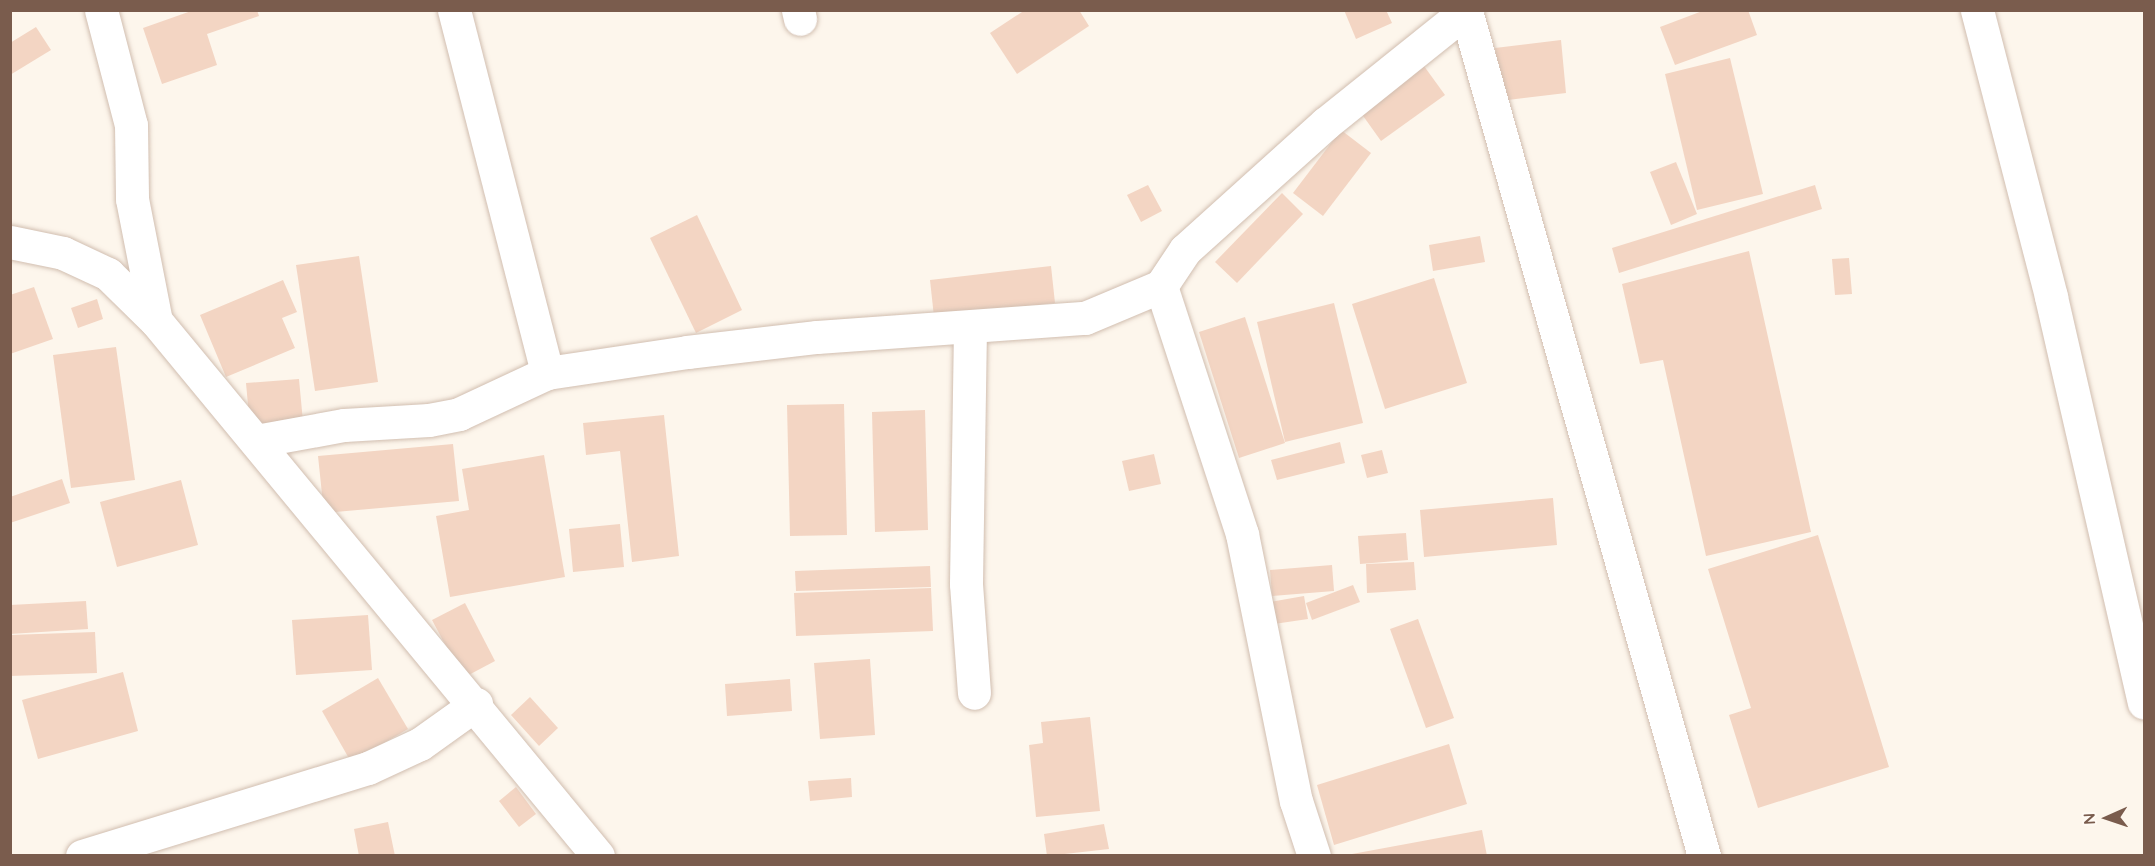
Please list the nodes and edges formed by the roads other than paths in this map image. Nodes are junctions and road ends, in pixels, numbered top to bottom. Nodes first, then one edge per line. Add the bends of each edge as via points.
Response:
1 (101, 10) edge
2 (454, 10) edge
3 (1977, 10) edge
4 (1467, 11) edge
5 (10, 242) edge
6 (1161, 286) junction
7 (156, 321) junction
8 (970, 328) junction
9 (547, 373) junction
10 (256, 441) junction
11 (974, 693) dead end
12 (2145, 702) edge
13 (476, 704) junction
14 (82, 855) edge
15 (598, 855) edge
16 (1314, 855) edge
17 (1704, 855) edge

1 - 7 street via 131,124 132,199
2 - 9 street
3 - 12 street via 2051,297
4 - 6 street via 1326,123 1185,250
4 - 17 street
5 - 7 street via 63,253 108,274
6 - 8 street via 1085,318
6 - 16 street via 1242,534 1296,801
7 - 10 street
8 - 9 street via 817,337
8 - 11 street via 966,584
9 - 10 street via 459,414
10 - 13 street
13 - 14 street via 420,744 368,768
13 - 15 street

